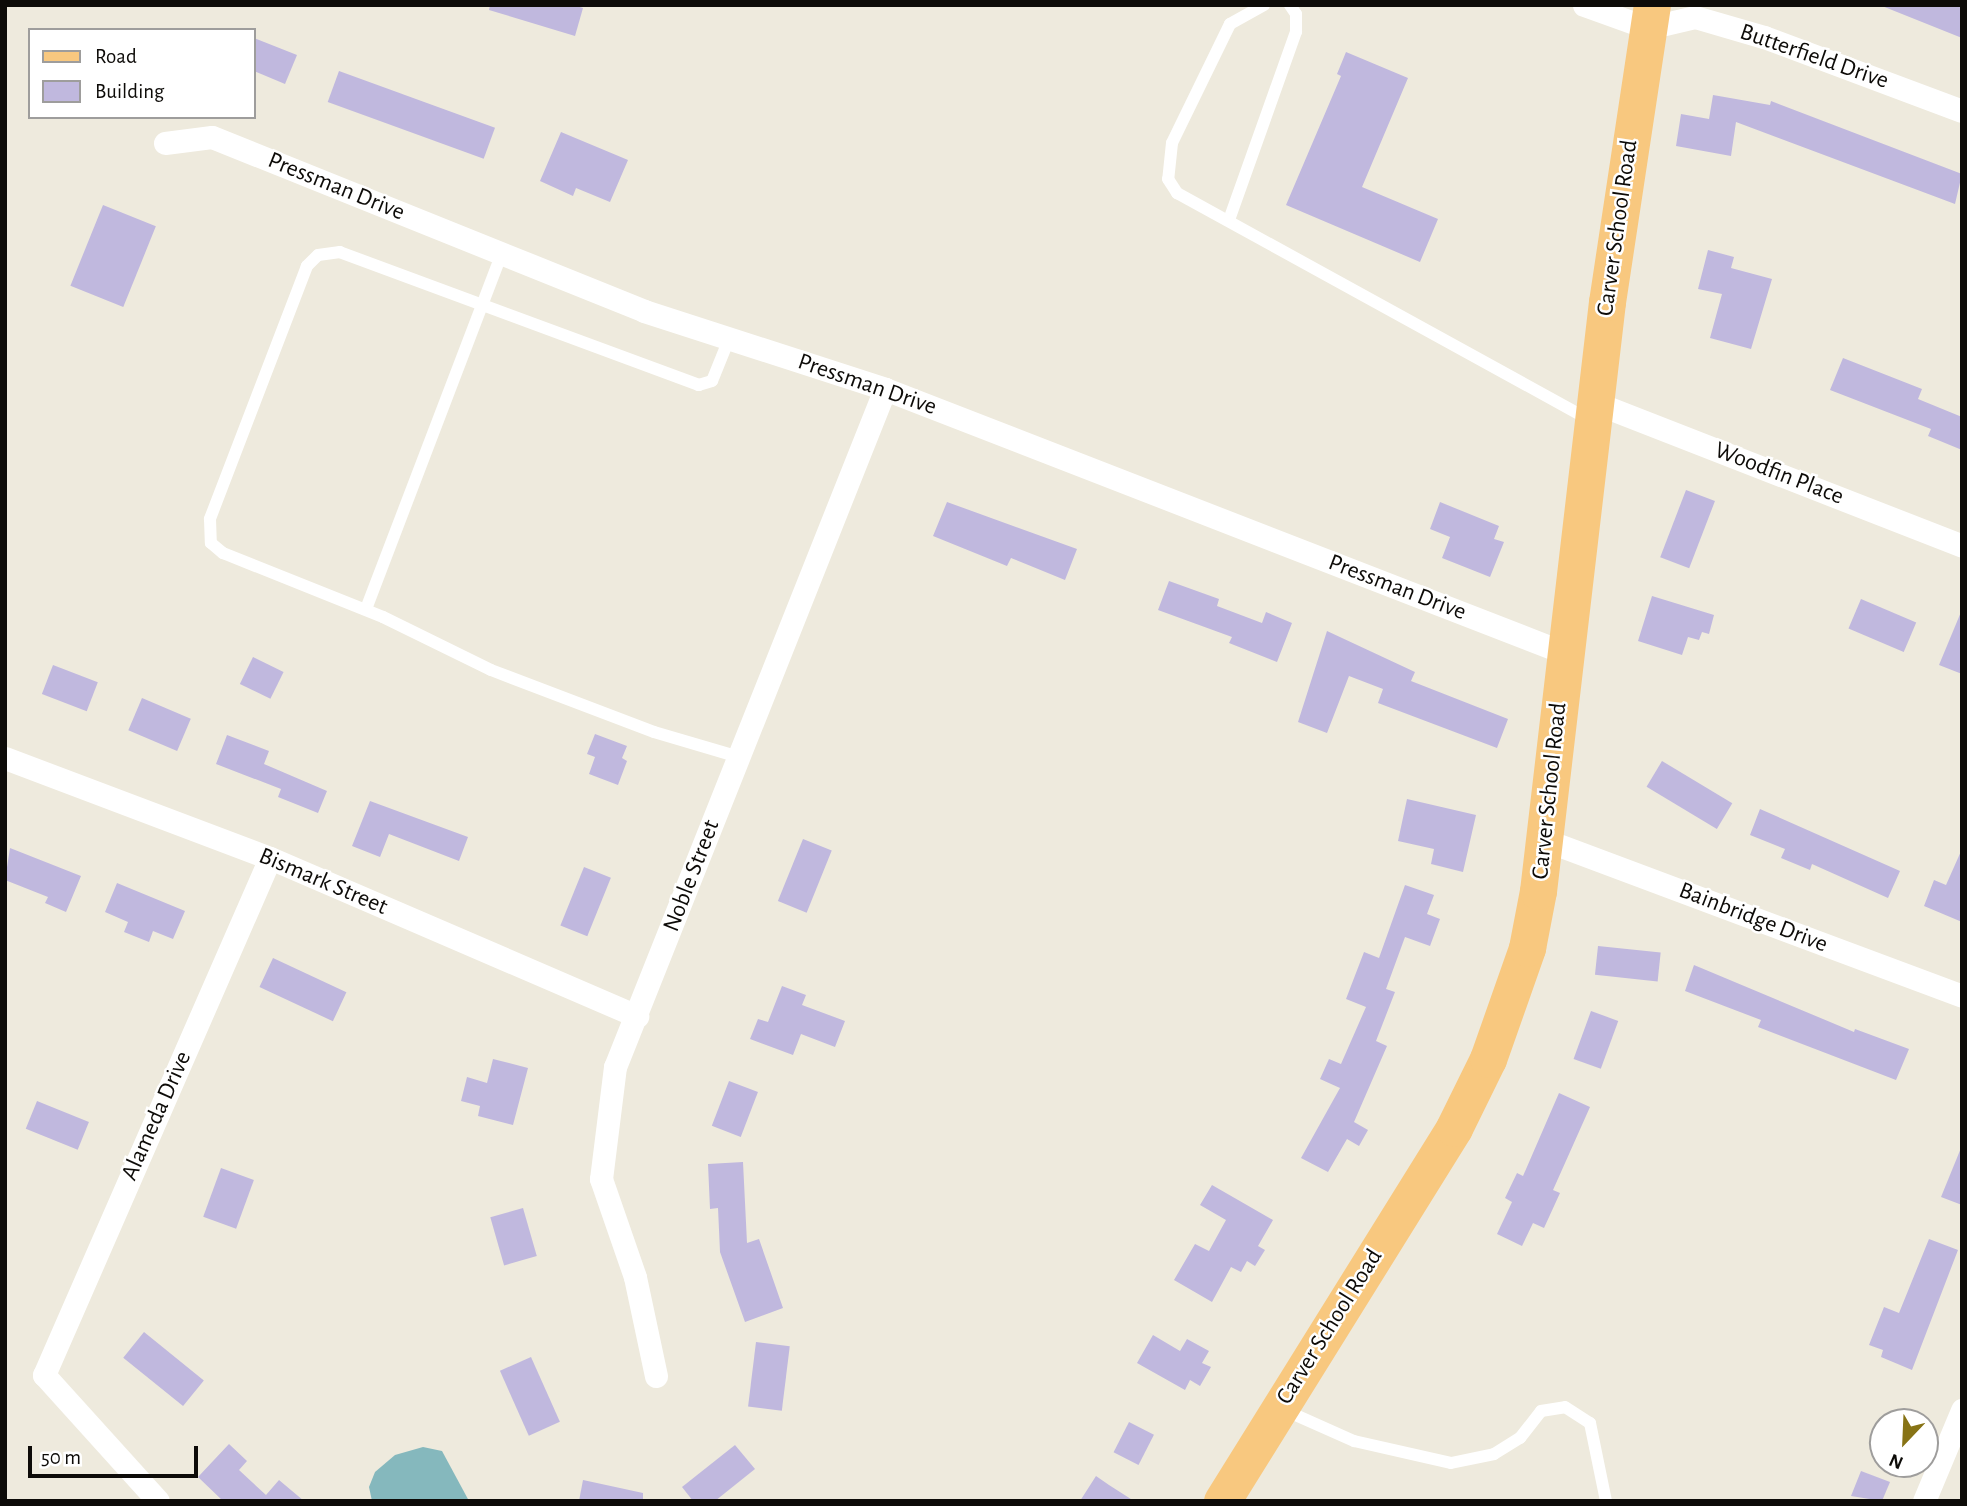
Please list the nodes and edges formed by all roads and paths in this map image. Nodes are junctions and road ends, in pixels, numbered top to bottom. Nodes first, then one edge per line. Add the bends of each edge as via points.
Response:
1 (1264, 5) edge
2 (1290, 5) edge
3 (1584, 5) edge
4 (1650, 17) edge
5 (1962, 111) edge
6 (165, 143) dead end
7 (1228, 220) junction
8 (502, 253) junction
9 (483, 304) junction
10 (729, 339) junction
11 (885, 389) junction
12 (1594, 412) junction
13 (1962, 546) edge
14 (366, 609) junction
15 (1565, 653) junction
16 (739, 757) junction
17 (5, 758) edge
18 (1545, 840) junction
19 (270, 858) junction
20 (1962, 996) edge
21 (637, 1016) junction
22 (656, 1376) dead end
23 (1280, 1408) junction
24 (1962, 1410) edge
25 (158, 1501) edge
26 (1222, 1501) edge
27 (1606, 1501) edge
28 (1924, 1501) edge

1 - 7 lane via 1230,24 1171,143 1168,179 1177,192
2 - 7 lane via 1296,14 1296,32
3 - 4 street
4 - 5 street, Butterfield Drive via 1695,17 1777,42
4 - 12 main road, Carver School Road
6 - 8 street, Pressman Drive via 212,137
7 - 12 lane
8 - 9 lane
8 - 10 street, Pressman Drive via 644,311
9 - 10 lane via 699,384 712,381
9 - 14 lane
9 - 14 lane via 341,252 318,255 307,266 244,430 211,519 211,543 223,553
10 - 11 street, Pressman Drive
11 - 15 street, Pressman Drive
11 - 16 street, Noble Street
12 - 13 street, Woodfin Place
12 - 15 main road, Carver School Road
14 - 16 lane via 491,670 654,732
15 - 18 main road, Carver School Road
16 - 21 street, Noble Street
17 - 19 street, Bismark Street
18 - 20 street, Bainbridge Drive
18 - 23 main road, Carver School Road via 1527,948 1488,1059 1454,1128
19 - 21 street, Bismark Street
19 - 25 street, Alameda Drive via 44,1375
21 - 22 street, Noble Street via 615,1067 601,1179 635,1277
23 - 26 main road, Carver School Road
23 - 27 lane via 1354,1441 1451,1463 1494,1454 1520,1438 1541,1411 1565,1407 1590,1423
24 - 28 street

